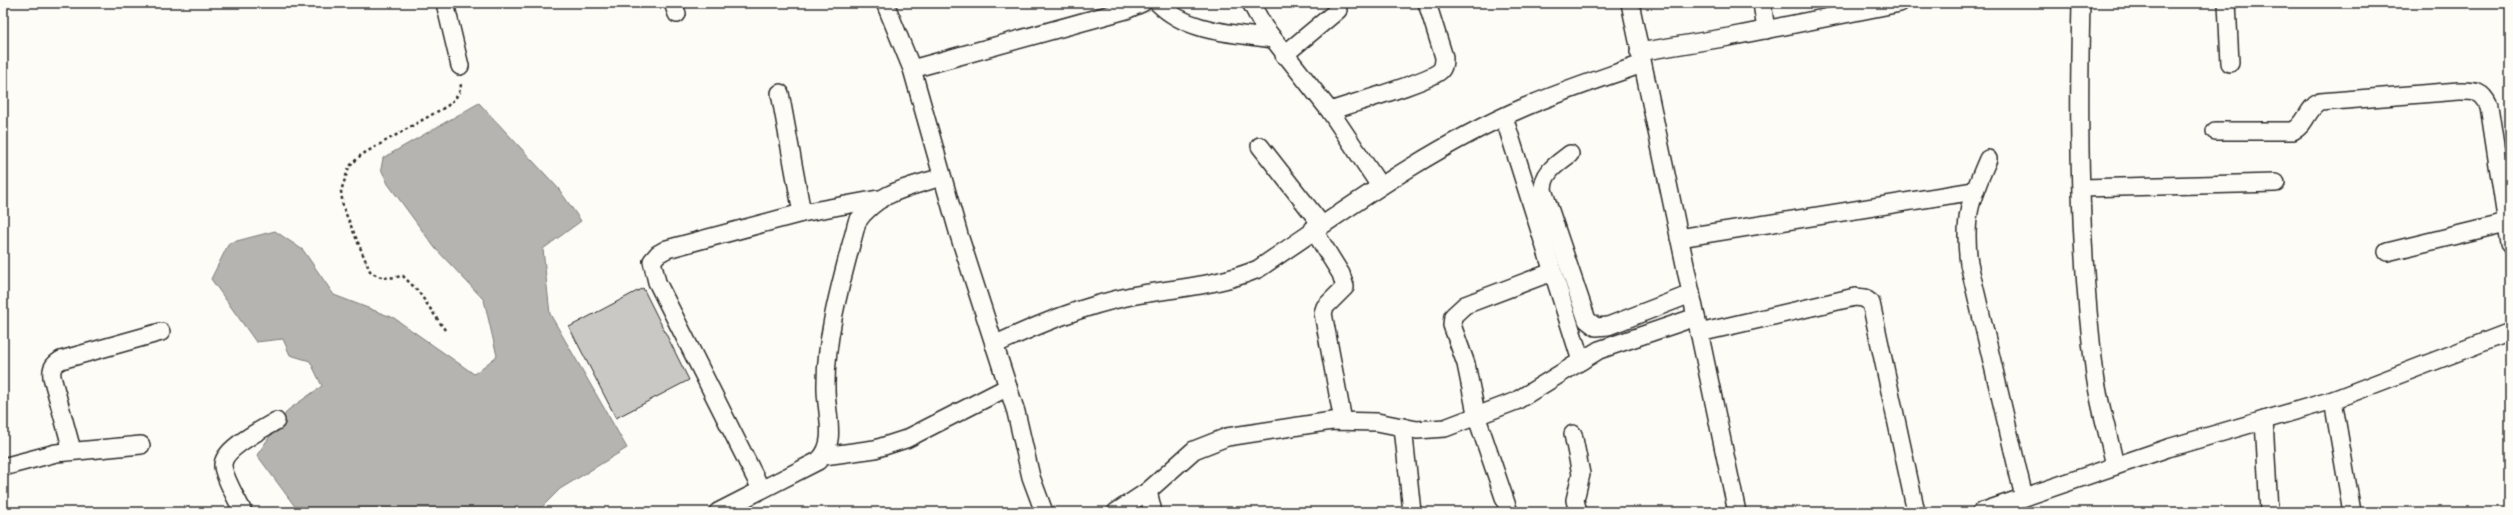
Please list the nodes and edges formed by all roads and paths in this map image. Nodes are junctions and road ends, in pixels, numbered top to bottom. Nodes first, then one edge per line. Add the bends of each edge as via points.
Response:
1 (445, 3) edge
2 (886, 3) edge
3 (1142, 3) edge
4 (1158, 3) edge
5 (1251, 3) edge
6 (1427, 3) edge
7 (1630, 3) edge
8 (1762, 3) edge
9 (1900, 3) edge
10 (2081, 3) edge
11 (2227, 3) edge
12 (1338, 10) dead end
13 (1766, 30) junction
14 (1273, 39) junction
15 (1284, 54) junction
16 (1641, 58) junction
17 (2230, 63) dead end
18 (460, 66) joint
19 (912, 69) junction
20 (780, 93) dead end
21 (1330, 111) junction
22 (1504, 117) junction
23 (2215, 131) dead end
24 (1260, 146) dead end
25 (1570, 154) dead end
26 (1988, 159) dead end
27 (942, 177) junction
28 (2276, 183) dead end
29 (1380, 186) junction
30 (2082, 188) junction
31 (1974, 191) junction
32 (878, 199) junction
33 (802, 214) junction
34 (2506, 223) junction
35 (1317, 226) junction
36 (1679, 238) junction
37 (2510, 244) edge
38 (2387, 252) dead end
39 (1552, 272) junction
40 (1691, 294) junction
41 (1697, 325) junction
42 (445, 330) dead end
43 (161, 332) dead end
44 (2510, 332) edge
45 (994, 345) junction
46 (1580, 361) junction
47 (1008, 387) junction
48 (2333, 400) junction
49 (1477, 418) junction
50 (2264, 420) junction
51 (276, 421) dead end
52 (1343, 421) junction
53 (1403, 427) junction
54 (1573, 434) dead end
55 (141, 445) dead end
56 (72, 450) junction
57 (824, 456) junction
58 (2115, 466) junction
59 (3, 467) edge
60 (761, 489) junction
61 (1148, 491) junction
62 (2024, 497) junction
63 (243, 512) edge
64 (718, 512) edge
65 (1044, 512) edge
66 (1116, 512) edge
67 (1154, 512) edge
68 (1412, 512) edge
69 (1509, 512) edge
70 (1578, 512) edge
71 (1737, 512) edge
72 (1916, 512) edge
73 (1981, 512) edge
74 (2269, 512) edge
75 (2352, 512) edge

1 - 18 street
2 - 19 street
3 - 19 street via 1126,10
4 - 14 street via 1174,16 1194,26
5 - 14 street
6 - 21 street via 1444,57 1440,71 1425,79
7 - 16 street
8 - 13 street
9 - 13 street
10 - 30 street via 2078,106
11 - 17 street
12 - 15 street
13 - 16 street
14 - 15 street
15 - 21 street
16 - 22 street
16 - 36 street
18 - 42 path via 461,88 457,98 361,155 349,167 341,191 343,207 370,271 386,278 404,276 412,282
19 - 27 street
20 - 33 street
21 - 29 street
22 - 29 street
22 - 39 street
23 - 34 street via 2293,130 2300,127 2312,106 2320,102 2458,91 2480,92 2489,106
24 - 35 street
25 - 40 street via 1547,174 1543,190 1587,320 1596,327 1608,326
26 - 31 street
27 - 32 street
27 - 45 street
28 - 30 street
29 - 35 street
30 - 58 street via 2086,292 2096,376
31 - 36 street
31 - 62 street via 1965,228 1969,264
32 - 33 street
32 - 57 street via 866,209 857,222 834,313 826,389 830,433
33 - 60 street via 667,249 652,261 657,282
34 - 37 street
34 - 38 street
35 - 45 street via 1258,269 1240,277 1130,296 1083,308
35 - 52 street via 1345,286 1324,308 1323,313
36 - 40 street
39 - 46 street
39 - 49 street via 1465,305 1453,316 1452,325 1466,364
40 - 41 street
41 - 46 street via 1625,340
41 - 71 street
41 - 72 street via 1855,297 1864,298 1871,303
43 - 56 street via 60,360 54,364 51,370 52,377
44 - 48 street
45 - 47 street
46 - 49 street via 1516,401
47 - 57 street via 906,439 875,449
47 - 65 street via 1031,477
48 - 50 street
48 - 75 street
49 - 53 street via 1445,428 1417,430
49 - 69 street
50 - 58 street
50 - 74 street
51 - 63 street via 232,449 225,457 223,466
52 - 53 street via 1377,422
52 - 61 street via 1227,437 1194,450
53 - 68 street
54 - 70 street via 1580,474 1575,500
55 - 56 street
56 - 59 street via 39,456
57 - 60 street
58 - 62 street
60 - 64 street
61 - 66 street
61 - 67 street
62 - 73 street

